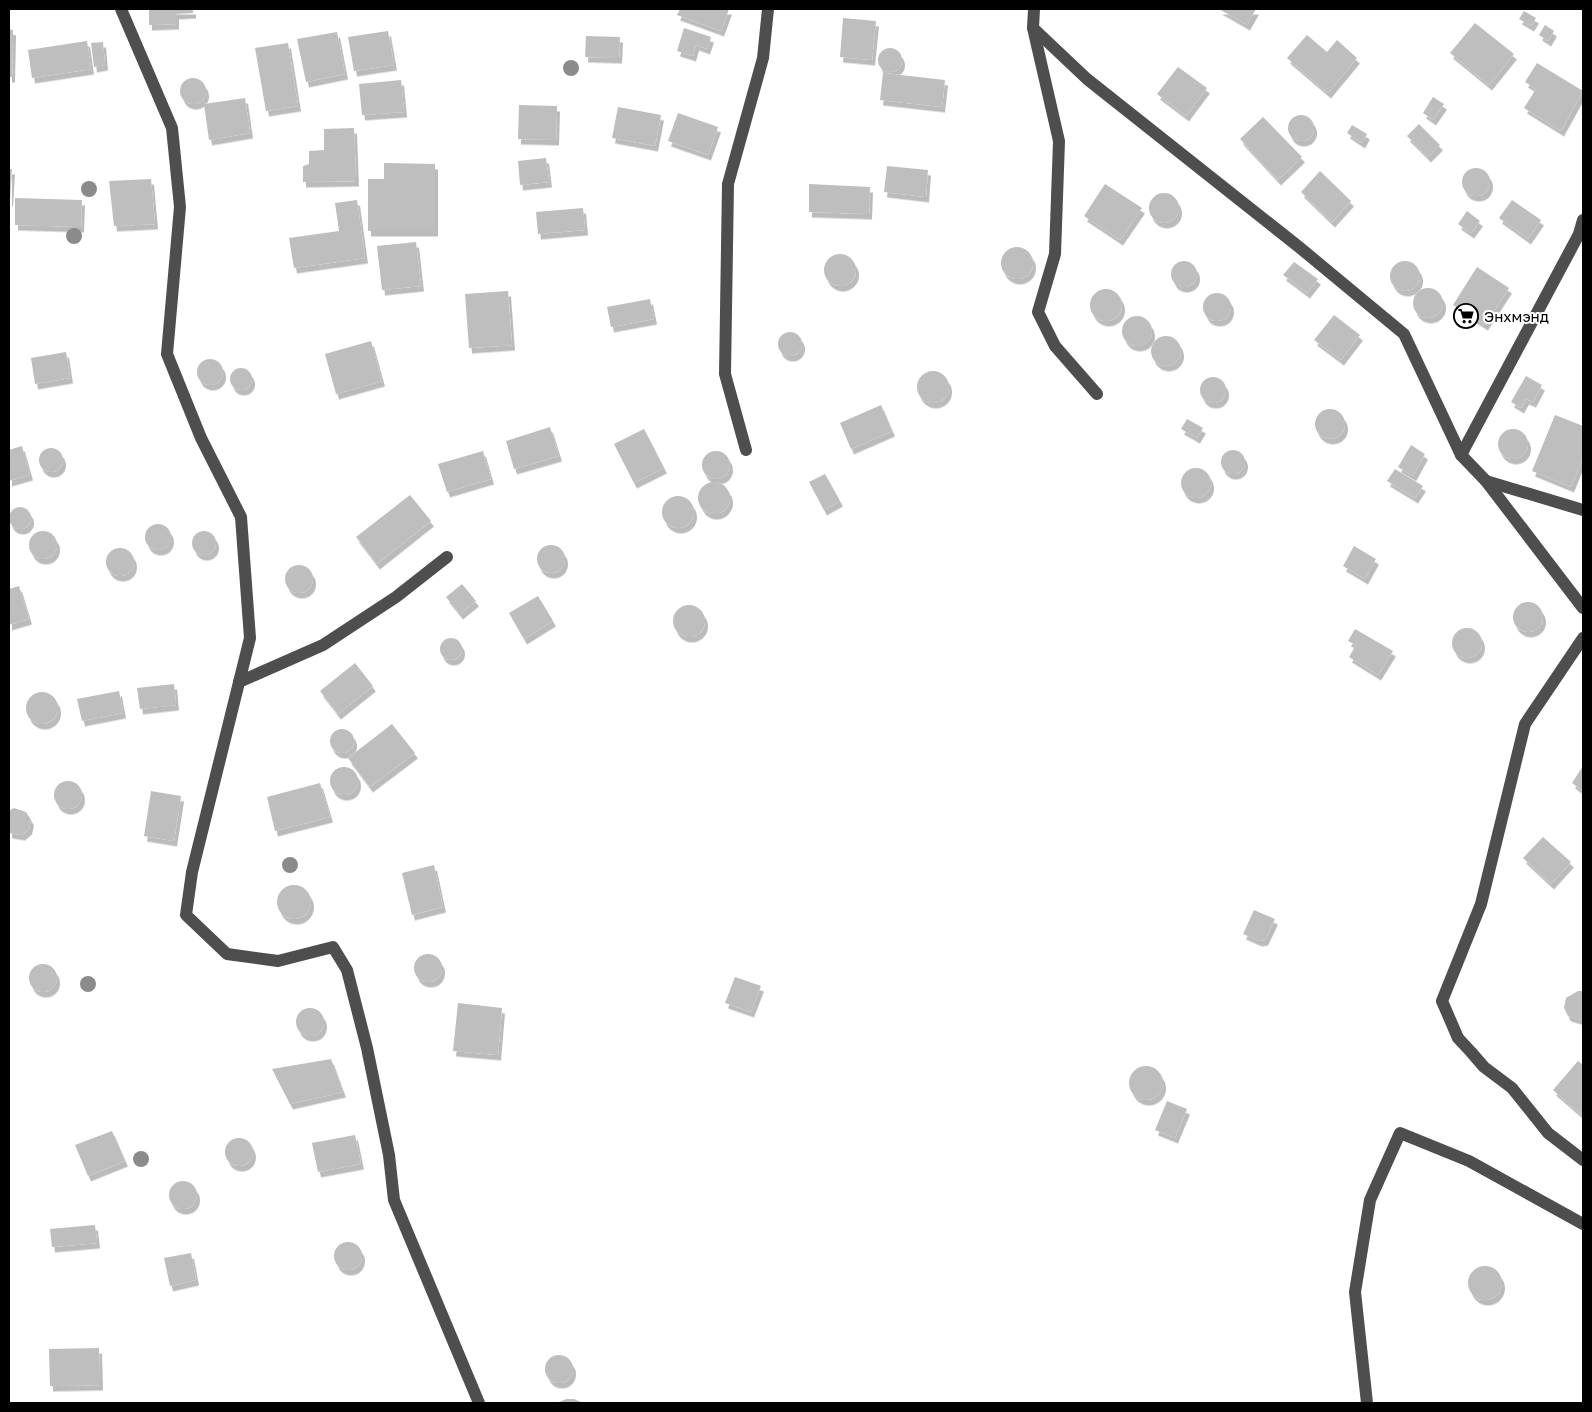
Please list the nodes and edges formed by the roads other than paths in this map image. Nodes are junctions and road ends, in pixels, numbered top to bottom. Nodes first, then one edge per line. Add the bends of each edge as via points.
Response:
1 (121, 9) edge
2 (768, 9) edge
3 (1034, 9) edge
4 (1033, 28) junction
5 (1583, 220) edge
6 (1581, 235) edge
7 (1097, 394) dead end
8 (746, 450) dead end
9 (1461, 455) junction
10 (1486, 481) junction
11 (1583, 510) edge
12 (447, 557) dead end
13 (1583, 608) edge
14 (1583, 638) edge
15 (240, 682) junction
16 (1583, 1160) edge
17 (1583, 1224) edge
18 (479, 1403) edge
19 (1367, 1403) edge

1 - 15 street via 172,128 180,207 167,354 201,438 241,517 250,638
2 - 8 street via 763,58 728,184 725,374
3 - 4 street
4 - 7 street via 1059,141 1055,254 1038,312 1055,346
4 - 9 street via 1087,79 1404,334
5 - 6 street
6 - 9 street
9 - 10 street
10 - 11 street
10 - 13 street
12 - 15 street via 396,597 323,645
14 - 16 street via 1526,724 1481,904 1442,1001 1458,1038 1484,1067 1512,1088 1548,1133
15 - 18 street via 192,872 186,914 227,954 278,961 333,947 347,970 368,1048 389,1155 394,1200
17 - 19 street via 1469,1161 1400,1133 1370,1200 1355,1292

